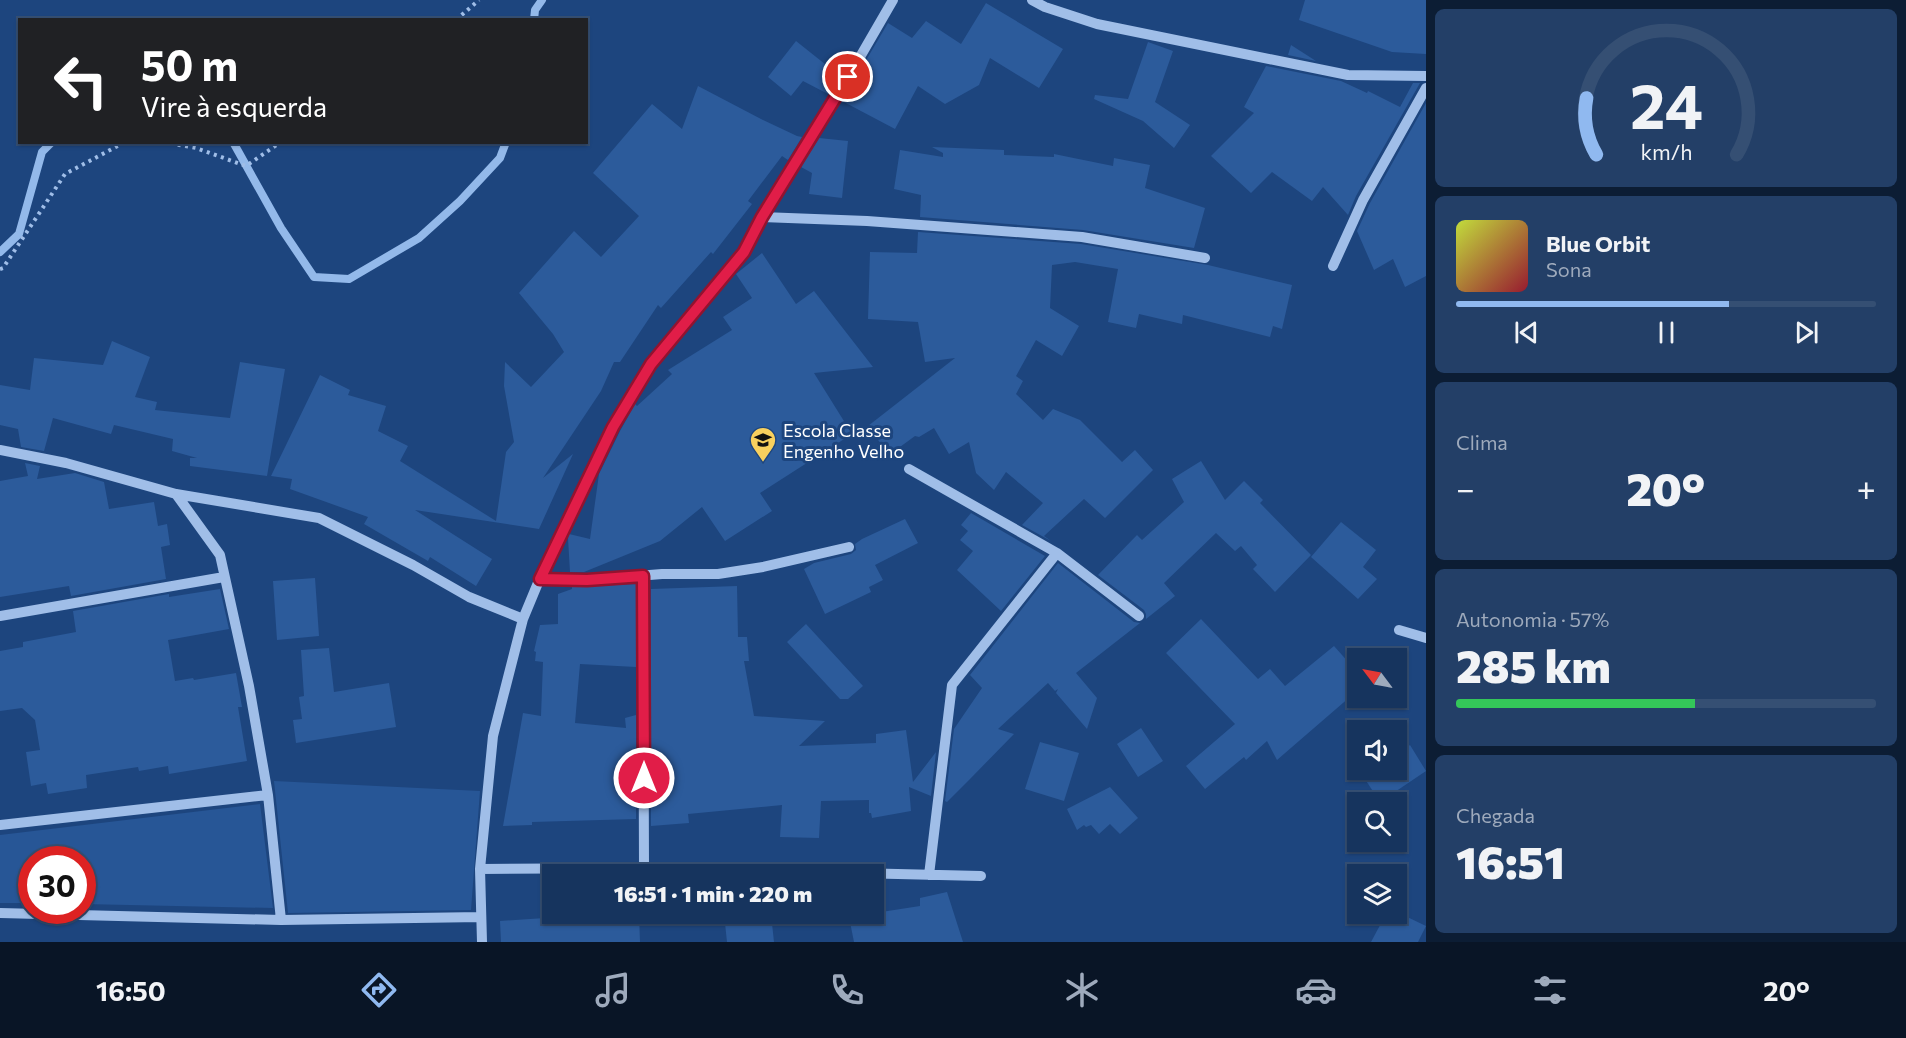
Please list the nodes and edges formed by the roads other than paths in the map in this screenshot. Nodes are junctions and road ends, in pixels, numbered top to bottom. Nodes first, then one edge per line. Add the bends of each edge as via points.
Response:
1 (892, 0) edge
2 (1032, 0) edge
3 (1426, 76) edge
4 (1426, 88) edge
5 (762, 217) junction
6 (1205, 258) dead end
7 (1333, 266) dead end
8 (0, 450) edge
9 (909, 469) dead end
10 (176, 494) junction
11 (849, 547) dead end
12 (1057, 553) junction
13 (643, 576) junction
14 (224, 577) junction
15 (540, 579) junction
16 (0, 616) edge
17 (1139, 616) dead end
18 (523, 619) junction
19 (1399, 630) dead end
20 (1426, 638) edge
21 (268, 795) junction
22 (0, 825) edge
23 (644, 864) edge
24 (542, 869) edge
25 (480, 870) junction
26 (884, 874) edge
27 (929, 875) junction
28 (981, 876) dead end
29 (0, 914) edge
30 (481, 917) junction
31 (281, 920) junction
32 (482, 942) edge

1 - 5 street
2 - 3 street via 1097,24 1348,75
4 - 7 street via 1363,200
5 - 6 street via 1082,237
5 - 15 street via 744,252 646,373 613,427
8 - 10 street via 66,463
9 - 12 street
10 - 14 street via 219,555
10 - 18 street via 319,518 469,597
11 - 13 street via 718,574
12 - 17 street
12 - 27 street via 952,685
13 - 15 street
13 - 23 street
14 - 16 street
14 - 21 street
15 - 18 street
18 - 25 street via 494,736
19 - 20 street
21 - 22 street
21 - 31 street
24 - 25 street
25 - 30 street
26 - 27 street
27 - 28 street
29 - 31 street
30 - 31 street
30 - 32 street

